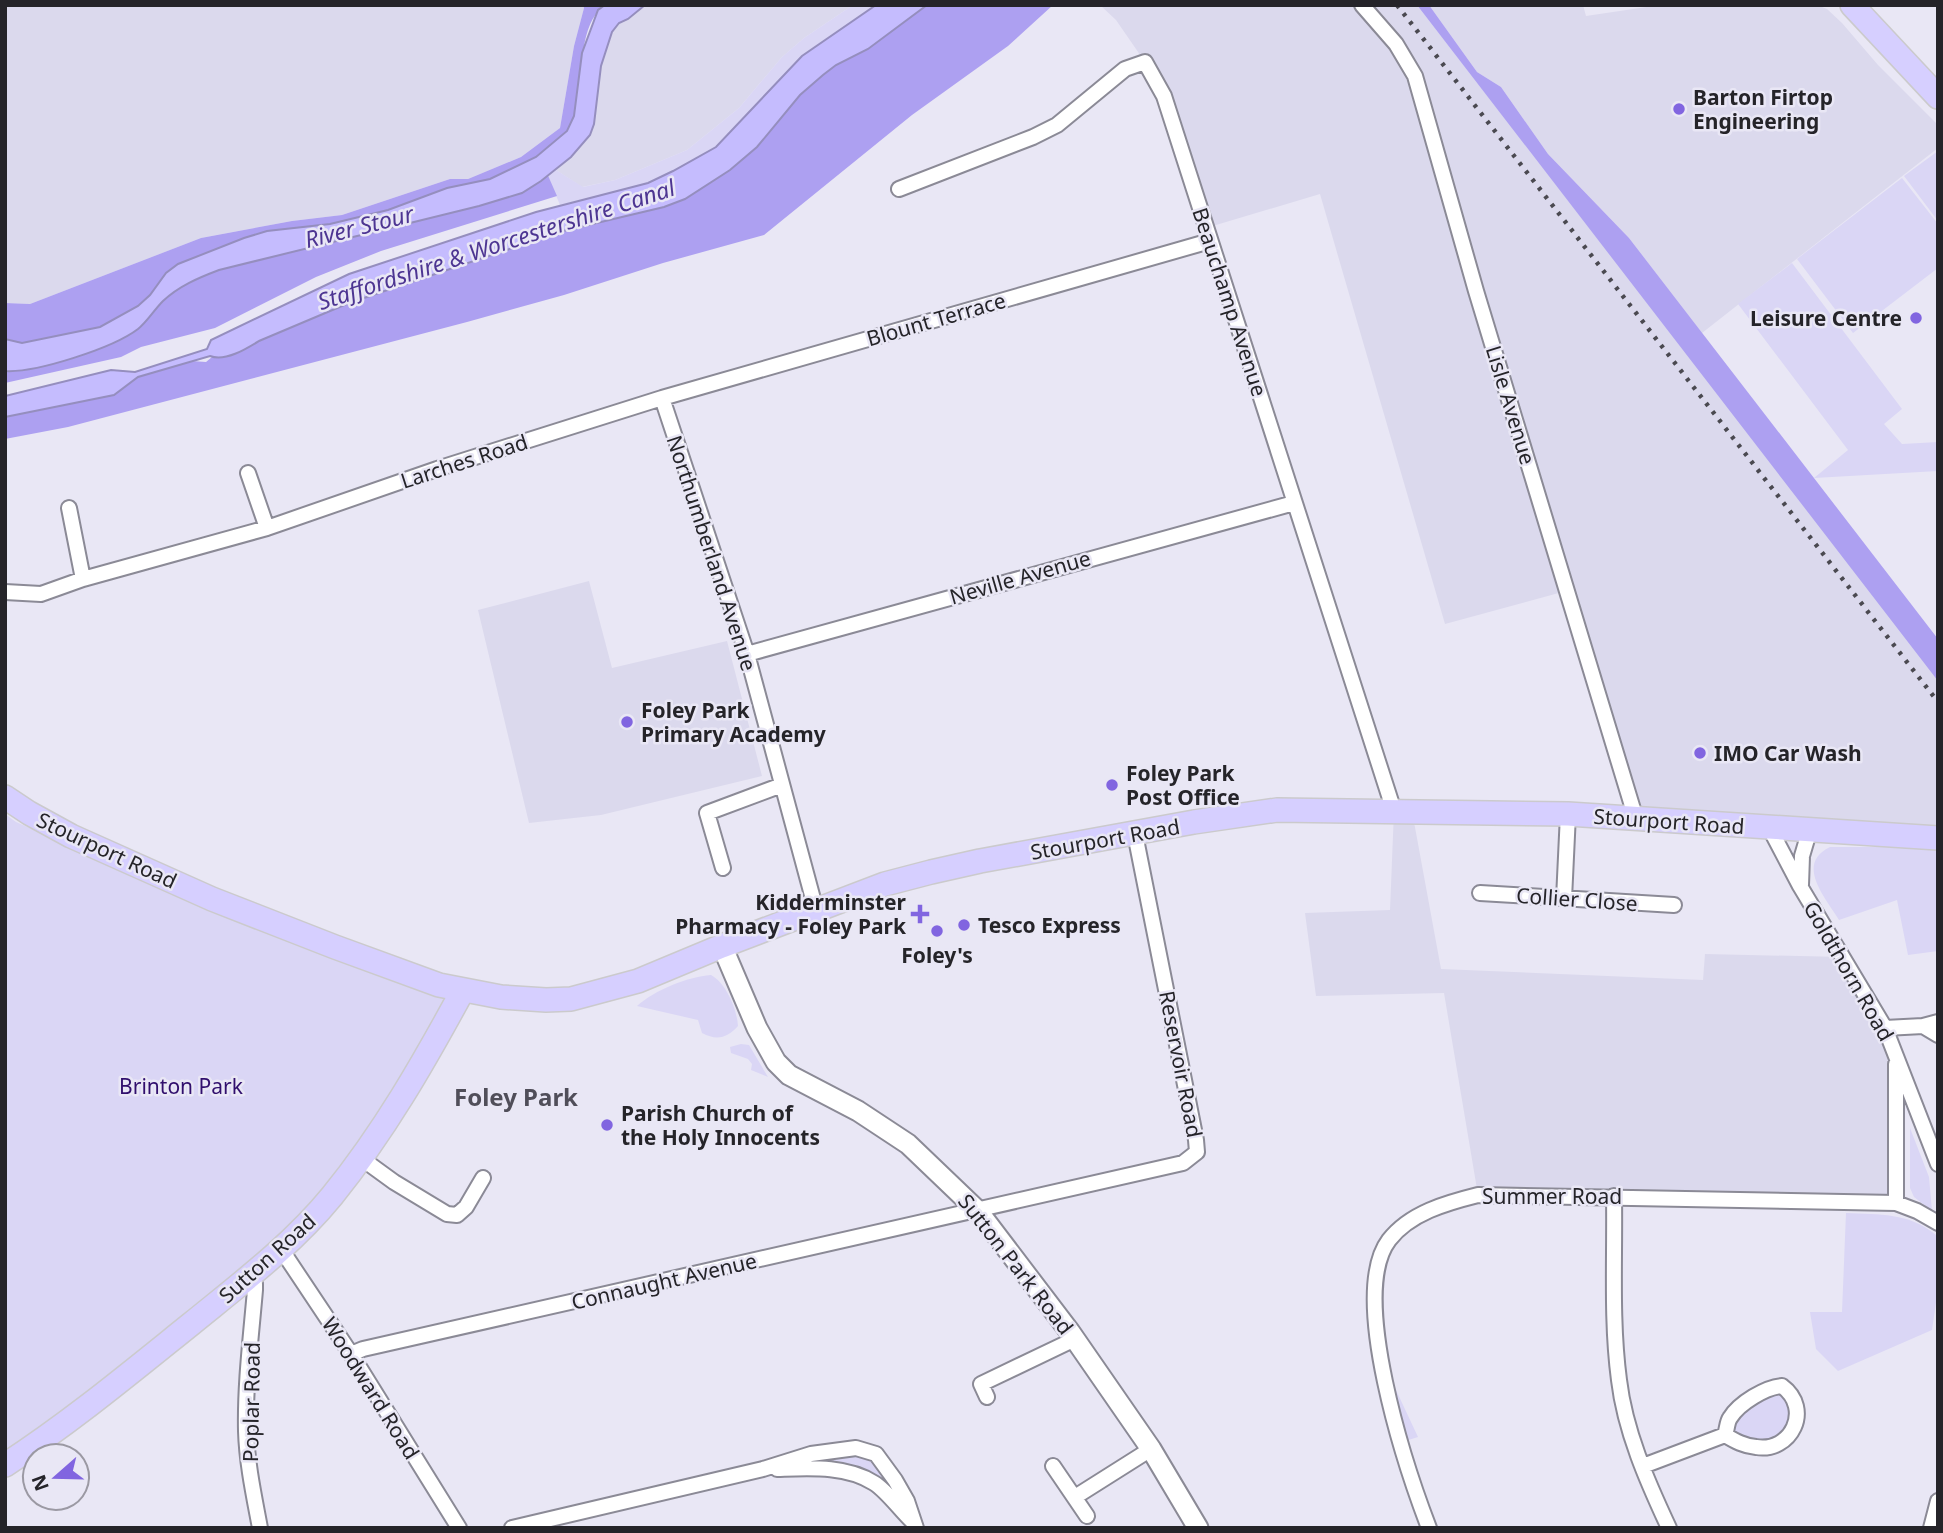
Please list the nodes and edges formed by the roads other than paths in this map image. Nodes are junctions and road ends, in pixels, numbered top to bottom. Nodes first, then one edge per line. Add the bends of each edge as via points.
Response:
1 (1362, 5) edge
2 (1852, 5) edge
3 (1938, 97) edge
4 (899, 189) dead end
5 (1210, 241) junction
6 (662, 398) junction
7 (248, 473) dead end
8 (1294, 503) junction
9 (69, 508) dead end
10 (267, 528) junction
11 (83, 579) junction
12 (5, 592) edge
13 (747, 654) junction
14 (782, 785) junction
15 (5, 797) edge
16 (1394, 811) junction
17 (1568, 814) junction
18 (1636, 819) junction
19 (1769, 827) junction
20 (1810, 829) junction
21 (1135, 834) junction
22 (1938, 838) edge
23 (723, 868) dead end
24 (1801, 886) junction
25 (1480, 893) dead end
26 (1564, 899) junction
27 (1674, 905) dead end
28 (816, 911) junction
29 (722, 946) junction
30 (463, 990) junction
31 (1938, 1022) edge
32 (1923, 1026) junction
33 (1885, 1028) junction
34 (1938, 1035) edge
35 (1896, 1055) junction
36 (361, 1158) junction
37 (1938, 1164) edge
38 (483, 1178) dead end
39 (1614, 1196) junction
40 (1896, 1203) junction
41 (978, 1211) junction
42 (1938, 1223) edge
43 (281, 1249) junction
44 (250, 1276) junction
45 (1075, 1339) junction
46 (351, 1354) junction
47 (981, 1385) dead end
48 (1725, 1435) junction
49 (1151, 1449) junction
50 (5, 1465) edge
51 (1054, 1466) dead end
52 (1643, 1466) junction
53 (763, 1469) junction
54 (1075, 1497) junction
55 (1938, 1501) edge
56 (1087, 1516) dead end
57 (915, 1526) edge
58 (260, 1528) edge
59 (458, 1528) edge
60 (512, 1528) edge
61 (1198, 1528) edge
62 (1429, 1528) edge
63 (1668, 1528) edge
64 (1931, 1528) edge

1 - 18 street, Lisle Avenue via 1396,44 1415,76
2 - 3 main road
4 - 5 street, Beauchamp Avenue via 1057,125 1125,69 1145,62 1164,96
5 - 6 street, Blount Terrace
5 - 8 street, Beauchamp Avenue
6 - 10 street, Larches Road via 437,468
6 - 13 street, Northumberland Avenue
7 - 10 street
8 - 13 street, Neville Avenue
8 - 16 street, Beauchamp Avenue
9 - 11 street
10 - 11 street, Larches Road
11 - 12 street, Larches Road via 41,594
13 - 14 street, Northumberland Avenue
14 - 23 street via 707,813
14 - 28 street, Northumberland Avenue
15 - 30 main road, Stourport Road via 71,836 212,900
16 - 17 main road, Stourport Road
16 - 21 main road, Stourport Road via 1277,810
17 - 18 main road, Stourport Road
17 - 26 street
18 - 19 main road, Stourport Road
19 - 20 main road, Stourport Road
19 - 24 street, Goldthorn Road
20 - 22 main road, Stourport Road
20 - 24 street, Goldthorn Road via 1802,856
21 - 28 main road, Stourport Road via 931,872
21 - 41 street, Reservoir Road via 1197,1152 1183,1163
24 - 33 street, Goldthorn Road
25 - 26 street, Collier Close
26 - 27 street, Collier Close
28 - 29 main road, Stourport Road
29 - 30 main road, Stourport Road via 638,981 570,999 501,997
29 - 41 main road, Sutton Park Road via 757,1028 782,1068 908,1144
30 - 36 main road, Sutton Road via 408,1089
31 - 32 street
32 - 33 street
32 - 34 street
33 - 35 street, Goldthorn Road
35 - 37 street, Goldthorn Road
35 - 40 street, Goldthorn Road
36 - 38 street via 447,1214 457,1215 466,1207
36 - 43 main road, Sutton Road
39 - 40 street, Summer Road
39 - 52 street via 1619,1381
39 - 62 street, Summer Road via 1464,1198 1430,1209 1409,1222 1390,1238 1380,1255 1375,1297 1378,1348 1412,1483
40 - 42 street, Summer Road
41 - 45 main road, Sutton Park Road
41 - 46 street, Connaught Avenue
43 - 44 main road, Sutton Road
43 - 46 street, Woodward Road
44 - 50 main road, Sutton Road via 82,1413
44 - 58 street, Poplar Road via 255,1290 246,1432
45 - 47 street
45 - 49 main road, Sutton Park Road
46 - 59 street, Woodward Road
48 - 48 street via 1758,1448 1776,1445 1790,1435 1798,1417 1792,1393 1782,1386 1756,1395 1730,1418
48 - 52 street
49 - 54 street
49 - 61 main road, Sutton Park Road
51 - 54 street
52 - 63 street
53 - 57 street via 823,1468 849,1473 874,1483
53 - 57 street via 834,1449 856,1448 876,1454 907,1501
53 - 60 street
54 - 56 street
55 - 64 street

